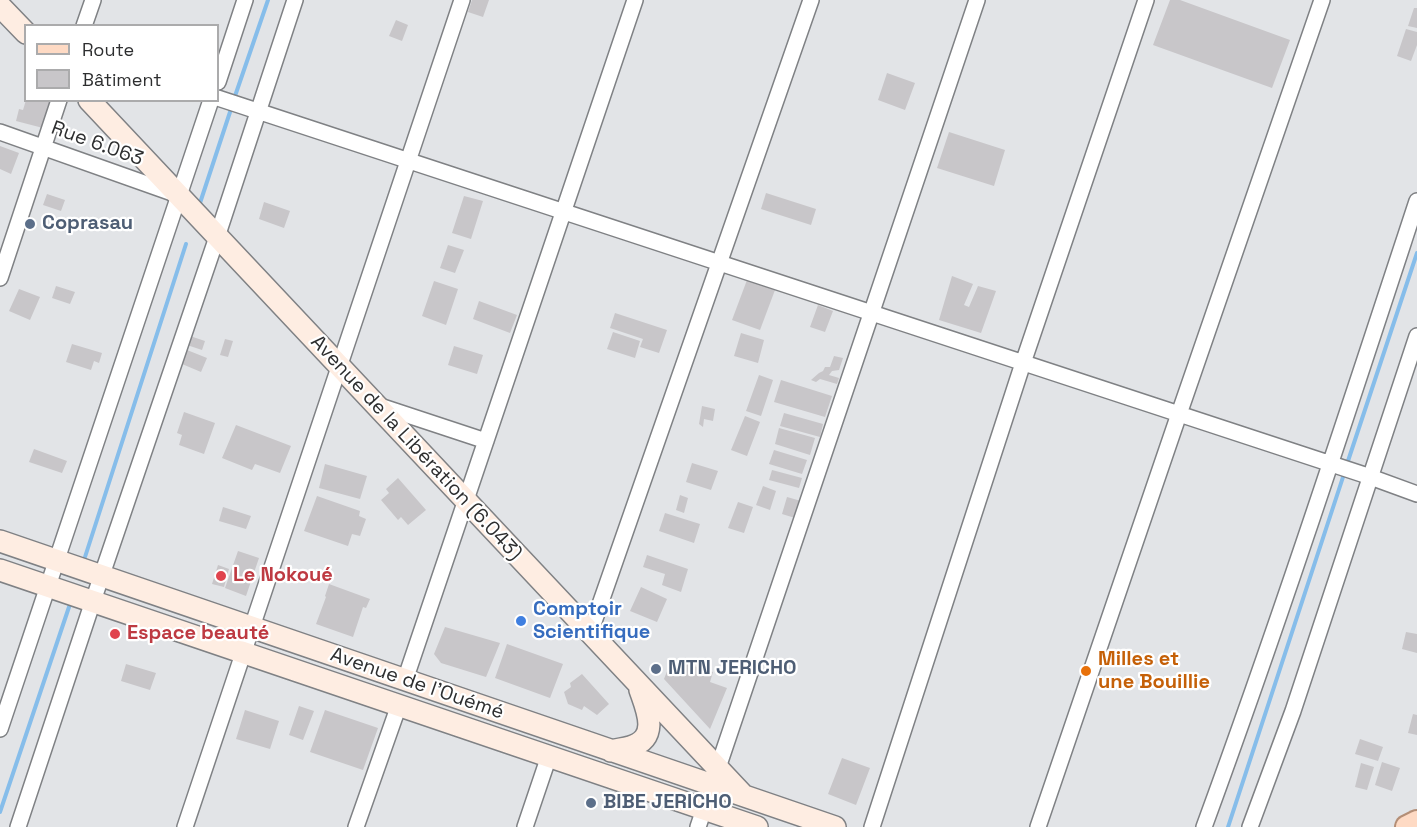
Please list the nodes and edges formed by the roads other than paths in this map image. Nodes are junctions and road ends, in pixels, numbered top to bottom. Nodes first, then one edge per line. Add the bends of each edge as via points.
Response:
1 (93, 0) edge
2 (245, 0) edge
3 (295, 0) edge
4 (462, 0) edge
5 (635, 0) edge
6 (811, 0) edge
7 (977, 0) edge
8 (1146, 0) edge
9 (1322, 0) edge
10 (0, 6) edge
11 (85, 24) edge
12 (24, 31) edge
13 (219, 79) edge
14 (219, 99) edge
15 (58, 102) edge
16 (91, 102) edge
17 (217, 102) edge
18 (251, 109) junction
19 (0, 132) edge
20 (44, 147) junction
21 (408, 160) junction
22 (179, 196) junction
23 (1417, 201) edge
24 (563, 212) junction
25 (217, 237) junction
26 (720, 263) junction
27 (0, 278) edge
28 (872, 313) junction
29 (1417, 336) edge
30 (1023, 363) junction
31 (339, 366) junction
32 (375, 404) junction
33 (1179, 414) junction
34 (486, 441) junction
35 (1334, 465) junction
36 (1368, 476) junction
37 (1417, 494) edge
38 (465, 500) junction
39 (0, 542) edge
40 (57, 561) junction
41 (0, 570) edge
42 (102, 576) junction
43 (48, 586) junction
44 (93, 601) junction
45 (252, 628) junction
46 (590, 633) junction
47 (243, 652) junction
48 (405, 680) junction
49 (638, 684) junction
50 (399, 705) junction
51 (0, 729) edge
52 (611, 750) junction
53 (549, 756) junction
54 (715, 777) junction
55 (701, 818) edge
56 (1417, 822) edge
57 (18, 827) edge
58 (185, 827) edge
59 (356, 827) edge
60 (525, 827) edge
61 (757, 827) edge
62 (835, 827) edge
63 (872, 827) edge
64 (1038, 827) edge
65 (1204, 827) edge
66 (1250, 827) edge
67 (1407, 827) edge

1 - 11 street
2 - 13 street
3 - 18 street
4 - 21 street
5 - 24 street
6 - 26 street
7 - 28 street
8 - 30 street
9 - 33 street
10 - 12 main road
14 - 18 street
15 - 20 street
16 - 22 main road, Avenue de la Libération (6.043)
17 - 22 street
18 - 21 street
18 - 25 street
19 - 20 street, Rue 6.063
20 - 22 street, Rue 6.063
20 - 27 street
21 - 24 street
21 - 31 street
22 - 25 main road, Avenue de la Libération (6.043)
22 - 40 street
23 - 35 street
24 - 26 street
24 - 34 street
25 - 31 main road, Avenue de la Libération (6.043)
25 - 42 street
26 - 28 street
26 - 46 street
28 - 30 street
28 - 54 street
29 - 36 street
30 - 33 street
30 - 63 street
31 - 32 main road, Avenue de la Libération (6.043)
31 - 45 street
32 - 34 street
32 - 38 main road, Avenue de la Libération (6.043)
33 - 35 street
33 - 64 street
34 - 38 street
35 - 36 street
35 - 65 street
36 - 37 street
36 - 66 street via 1293,711
38 - 46 main road, Avenue de la Libération (6.043)
38 - 48 street
39 - 40 main road, Avenue de l'Ouémé
40 - 42 main road, Avenue de l'Ouémé
40 - 43 street
41 - 43 main road, Avenue de l'Ouémé
42 - 44 street
42 - 45 main road, Avenue de l'Ouémé
43 - 44 main road, Avenue de l'Ouémé
43 - 51 street
44 - 47 main road, Avenue de l'Ouémé
44 - 57 street
45 - 47 street
45 - 48 main road, Avenue de l'Ouémé
46 - 49 main road, Avenue de la Libération (6.043)
47 - 50 main road, Avenue de l'Ouémé
47 - 58 street
48 - 52 main road, Avenue de l'Ouémé
49 - 52 main road via 649,714 649,728 643,740 632,747
49 - 54 main road, Avenue de la Libération (6.043)
50 - 53 main road, Avenue de l'Ouémé
50 - 59 street
52 - 54 main road, Avenue de l'Ouémé
53 - 55 main road, Avenue de l'Ouémé
53 - 60 street
54 - 55 street
54 - 62 main road, Avenue de la Libération (6.043) via 743,795
55 - 61 main road, Avenue de l'Ouémé
56 - 67 main road

